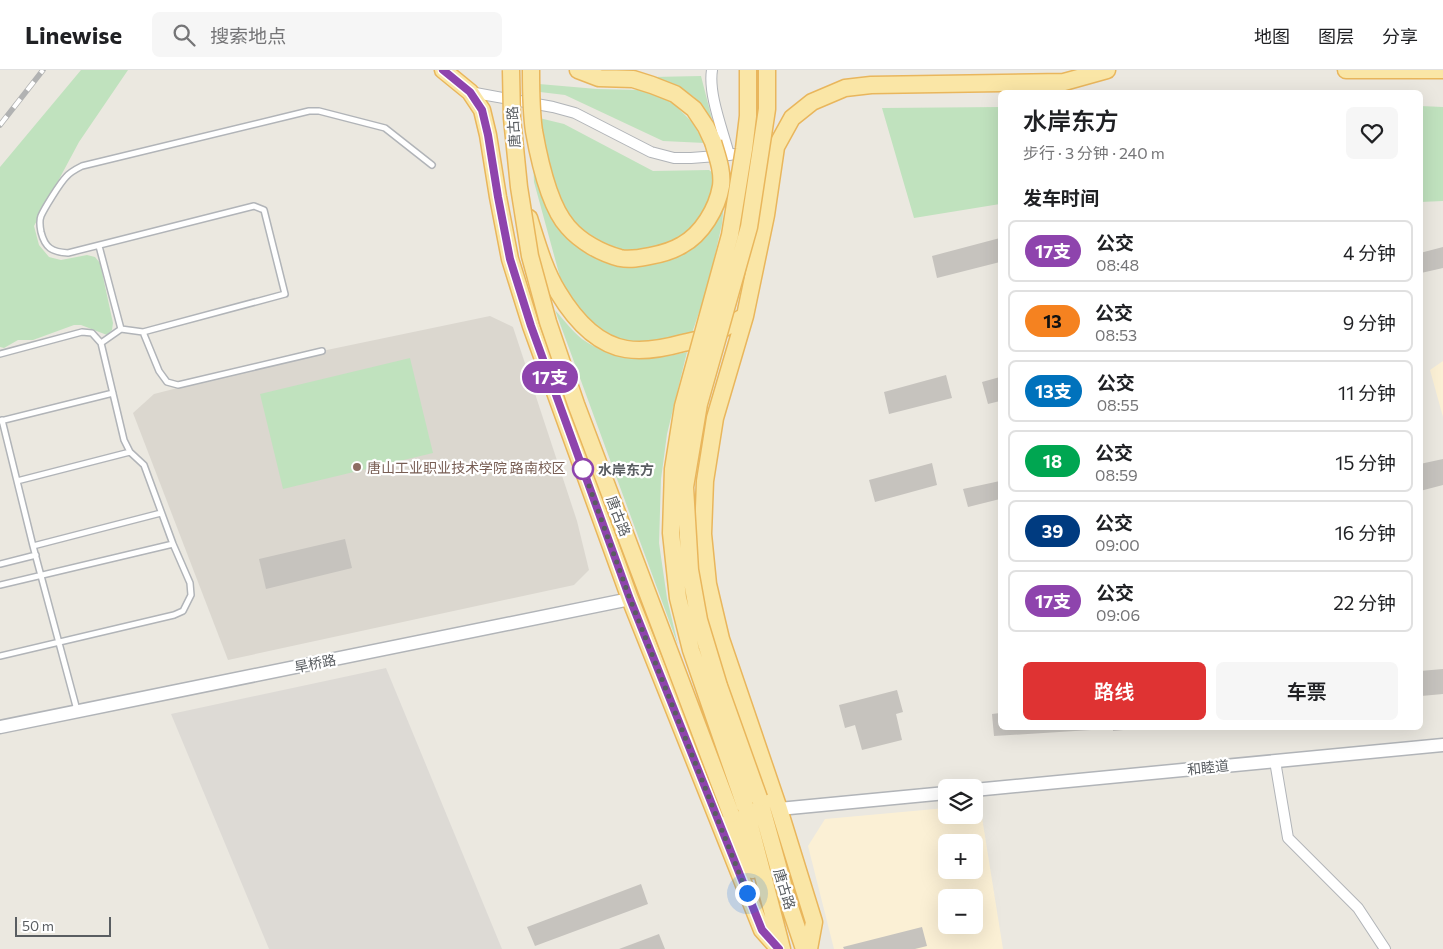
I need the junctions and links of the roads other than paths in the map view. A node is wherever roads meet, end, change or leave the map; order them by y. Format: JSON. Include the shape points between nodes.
{"nodes":[{"id":1,"x":443,"y":70,"type":"edge"},
{"id":2,"x":511,"y":70,"type":"edge"},
{"id":3,"x":531,"y":70,"type":"edge"},
{"id":4,"x":578,"y":70,"type":"edge"},
{"id":5,"x":712,"y":70,"type":"edge"},
{"id":6,"x":748,"y":70,"type":"edge"},
{"id":7,"x":767,"y":70,"type":"edge"},
{"id":8,"x":1107,"y":70,"type":"edge"},
{"id":9,"x":1346,"y":70,"type":"edge"},
{"id":10,"x":1443,"y":70,"type":"edge"},
{"id":11,"x":470,"y":92,"type":"junction"},
{"id":12,"x":776,"y":147,"type":"junction"},
{"id":13,"x":729,"y":155,"type":"junction"},
{"id":14,"x":432,"y":165,"type":"dead end"},
{"id":15,"x":518,"y":187,"type":"junction"},
{"id":16,"x":99,"y":246,"type":"junction"},
{"id":17,"x":745,"y":316,"type":"junction"},
{"id":18,"x":121,"y":329,"type":"junction"},
{"id":19,"x":143,"y":332,"type":"junction"},
{"id":20,"x":101,"y":343,"type":"junction"},
{"id":21,"x":322,"y":351,"type":"dead end"},
{"id":22,"x":0,"y":354,"type":"edge"},
{"id":23,"x":113,"y":393,"type":"junction"},
{"id":24,"x":1,"y":421,"type":"edge"},
{"id":25,"x":130,"y":452,"type":"junction"},
{"id":26,"x":17,"y":481,"type":"junction"},
{"id":27,"x":161,"y":513,"type":"junction"},
{"id":28,"x":173,"y":544,"type":"junction"},
{"id":29,"x":33,"y":546,"type":"junction"},
{"id":30,"x":36,"y":555,"type":"junction"},
{"id":31,"x":0,"y":564,"type":"edge"},
{"id":32,"x":41,"y":575,"type":"junction"},
{"id":33,"x":0,"y":585,"type":"edge"},
{"id":34,"x":630,"y":599,"type":"junction"},
{"id":35,"x":59,"y":642,"type":"junction"},
{"id":36,"x":0,"y":656,"type":"edge"},
{"id":37,"x":78,"y":711,"type":"junction"},
{"id":38,"x":0,"y":727,"type":"edge"},
{"id":39,"x":1443,"y":745,"type":"edge"},
{"id":40,"x":1275,"y":761,"type":"junction"},
{"id":41,"x":983,"y":789,"type":"edge"},
{"id":42,"x":938,"y":793,"type":"edge"},
{"id":43,"x":745,"y":806,"type":"junction"},
{"id":44,"x":779,"y":809,"type":"junction"},
{"id":45,"x":781,"y":949,"type":"edge"},
{"id":46,"x":804,"y":949,"type":"edge"},
{"id":47,"x":809,"y":949,"type":"edge"},
{"id":48,"x":1385,"y":949,"type":"edge"}],
"edges":[{"from":1,"to":11,"type":"main road"},
{"from":2,"to":15,"type":"main road","name":"唐古路","bridge":true},
{"from":3,"to":4,"type":"main road","bridge":true,"via":[[534,130],[541,162],[552,199],[568,227],[602,252],[622,258],[667,252],[683,245],[710,217],[721,186],[720,163],[706,127],[694,109],[675,94],[633,80],[599,78]]},
{"from":5,"to":13,"type":"street","via":[[714,98]]},
{"from":6,"to":43,"type":"main road","bridge":true,"via":[[748,116],[730,235],[682,406],[673,469],[671,533],[678,598],[691,650]]},
{"from":7,"to":43,"type":"main road","name":"唐古路","bridge":true,"via":[[767,109],[749,226],[700,404],[685,487],[690,570],[699,620],[719,686]]},
{"from":8,"to":12,"type":"main road","via":[[1064,82],[844,88],[812,102],[792,118]]},
{"from":9,"to":10,"type":"main road"},
{"from":11,"to":13,"type":"street","via":[[576,113],[652,152],[674,158]]},
{"from":11,"to":34,"type":"main road","via":[[482,110],[513,267],[531,326]]},
{"from":12,"to":13,"type":"street"},
{"from":12,"to":17,"type":"main road"},
{"from":14,"to":16,"type":"lane","via":[[385,128],[309,111],[82,166],[65,177],[40,218],[40,229],[44,242],[57,252],[68,253]]},
{"from":15,"to":17,"type":"main road","via":[[557,292],[590,332],[626,349],[648,350],[710,336]]},
{"from":15,"to":43,"type":"main road","name":"唐古路","bridge":true,"via":[[530,256],[576,404]]},
{"from":16,"to":18,"type":"lane"},
{"from":16,"to":19,"type":"lane","via":[[254,206],[264,210],[285,294]]},
{"from":17,"to":44,"type":"main road","via":[[715,418],[705,481],[703,534],[708,584],[721,639]]},
{"from":18,"to":19,"type":"lane"},
{"from":18,"to":20,"type":"lane"},
{"from":19,"to":21,"type":"lane","via":[[159,371],[167,382],[178,385]]},
{"from":20,"to":22,"type":"lane","via":[[92,333],[82,332]]},
{"from":20,"to":23,"type":"lane"},
{"from":23,"to":24,"type":"lane"},
{"from":23,"to":25,"type":"lane"},
{"from":24,"to":26,"type":"lane"},
{"from":25,"to":26,"type":"lane"},
{"from":25,"to":27,"type":"lane","via":[[144,465]]},
{"from":26,"to":29,"type":"lane"},
{"from":27,"to":28,"type":"lane"},
{"from":27,"to":29,"type":"lane"},
{"from":28,"to":32,"type":"lane"},
{"from":28,"to":35,"type":"lane","via":[[190,583],[191,595],[183,611]]},
{"from":29,"to":30,"type":"lane"},
{"from":30,"to":31,"type":"lane"},
{"from":30,"to":32,"type":"lane"},
{"from":32,"to":33,"type":"lane"},
{"from":32,"to":35,"type":"lane"},
{"from":34,"to":37,"type":"street","name":"旱桥路"},
{"from":34,"to":45,"type":"main road","via":[[762,930]]},
{"from":35,"to":36,"type":"lane"},
{"from":35,"to":37,"type":"lane"},
{"from":37,"to":38,"type":"street","name":"旱桥路"},
{"from":39,"to":40,"type":"street","name":"和睦道"},
{"from":40,"to":41,"type":"street","name":"和睦道"},
{"from":40,"to":48,"type":"street","via":[[1288,838],[1358,908]]},
{"from":42,"to":44,"type":"street"},
{"from":43,"to":45,"type":"main road"},
{"from":43,"to":46,"type":"main road","name":"唐古路","via":[[786,895]]},
{"from":44,"to":47,"type":"main road","via":[[814,922]]}]}
